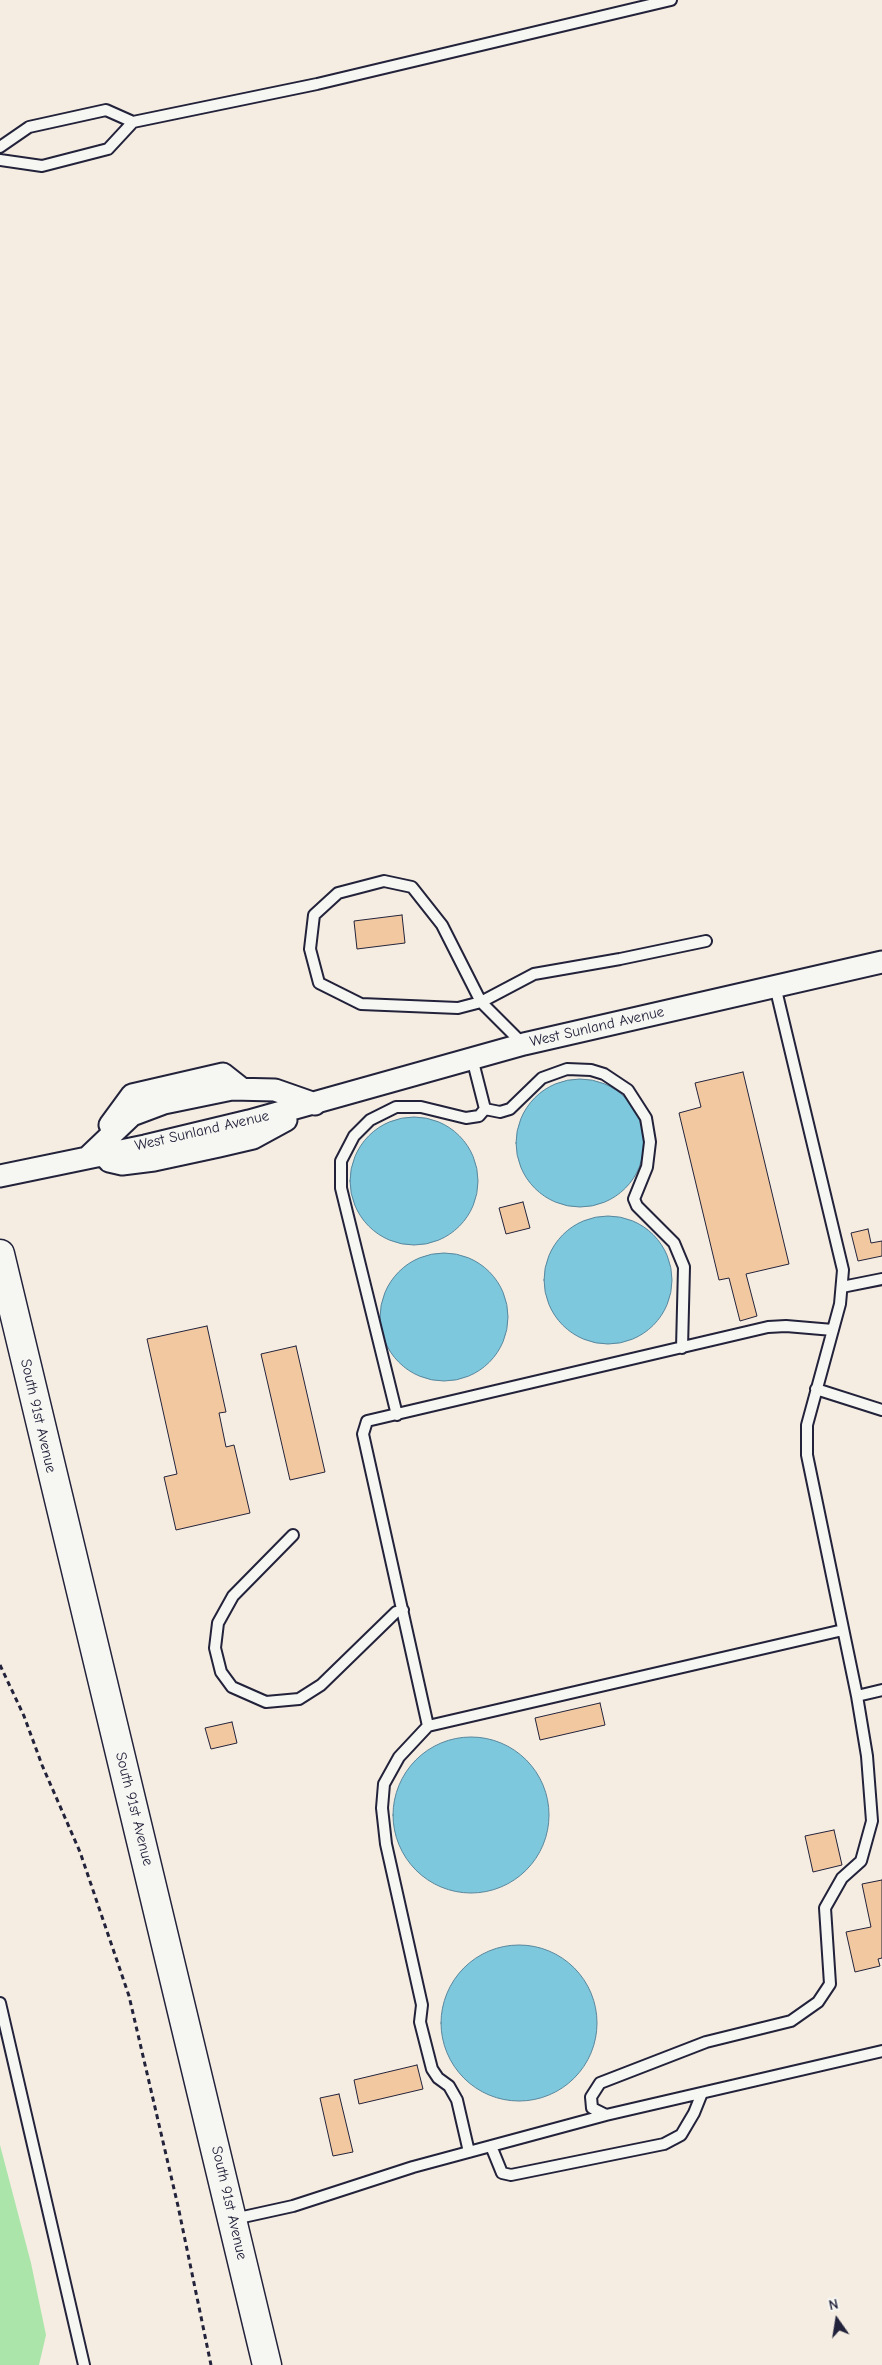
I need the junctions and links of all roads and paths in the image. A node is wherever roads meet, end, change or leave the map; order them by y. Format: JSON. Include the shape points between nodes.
{"nodes":[{"id":1,"x":671,"y":0,"type":"edge"},
{"id":2,"x":133,"y":122,"type":"junction"},
{"id":3,"x":0,"y":147,"type":"edge"},
{"id":4,"x":0,"y":160,"type":"edge"},
{"id":5,"x":706,"y":941,"type":"dead end"},
{"id":6,"x":882,"y":962,"type":"edge"},
{"id":7,"x":776,"y":986,"type":"junction"},
{"id":8,"x":481,"y":1002,"type":"junction"},
{"id":9,"x":524,"y":1044,"type":"junction"},
{"id":10,"x":472,"y":1058,"type":"junction"},
{"id":11,"x":315,"y":1104,"type":"junction"},
{"id":12,"x":485,"y":1109,"type":"junction"},
{"id":13,"x":89,"y":1156,"type":"junction"},
{"id":14,"x":0,"y":1176,"type":"edge"},
{"id":15,"x":0,"y":1254,"type":"edge"},
{"id":16,"x":882,"y":1279,"type":"edge"},
{"id":17,"x":842,"y":1288,"type":"junction"},
{"id":18,"x":833,"y":1330,"type":"junction"},
{"id":19,"x":682,"y":1348,"type":"junction"},
{"id":20,"x":816,"y":1389,"type":"junction"},
{"id":21,"x":882,"y":1410,"type":"edge"},
{"id":22,"x":397,"y":1415,"type":"junction"},
{"id":23,"x":293,"y":1535,"type":"dead end"},
{"id":24,"x":403,"y":1610,"type":"junction"},
{"id":25,"x":843,"y":1630,"type":"junction"},
{"id":26,"x":0,"y":1665,"type":"edge"},
{"id":27,"x":882,"y":1690,"type":"edge"},
{"id":28,"x":857,"y":1696,"type":"junction"},
{"id":29,"x":428,"y":1726,"type":"junction"},
{"id":30,"x":0,"y":2003,"type":"edge"},
{"id":31,"x":4,"y":2037,"type":"edge"},
{"id":32,"x":882,"y":2051,"type":"edge"},
{"id":33,"x":702,"y":2093,"type":"junction"},
{"id":34,"x":606,"y":2115,"type":"junction"},
{"id":35,"x":491,"y":2146,"type":"junction"},
{"id":36,"x":469,"y":2152,"type":"junction"},
{"id":37,"x":233,"y":2219,"type":"junction"},
{"id":38,"x":84,"y":2365,"type":"edge"},
{"id":39,"x":211,"y":2365,"type":"edge"},
{"id":40,"x":267,"y":2365,"type":"edge"}],
"edges":[{"from":1,"to":2,"type":"lane","via":[[317,84]]},
{"from":2,"to":3,"type":"lane","via":[[106,110],[29,127]]},
{"from":2,"to":4,"type":"lane","via":[[108,149],[42,166]]},
{"from":5,"to":8,"type":"lane","via":[[534,974]]},
{"from":6,"to":7,"type":"street","name":"West Sunland Avenue"},
{"from":7,"to":9,"type":"street","name":"West Sunland Avenue"},
{"from":7,"to":17,"type":"lane","via":[[843,1270]]},
{"from":8,"to":8,"type":"lane","via":[[442,925],[412,887],[384,881],[338,893],[314,915],[310,949],[319,983],[361,1004],[458,1008]]},
{"from":8,"to":9,"type":"lane"},
{"from":9,"to":10,"type":"street","name":"West Sunland Avenue"},
{"from":10,"to":11,"type":"street","name":"West Sunland Avenue"},
{"from":10,"to":12,"type":"lane"},
{"from":11,"to":13,"type":"street","name":"West Sunland Avenue","via":[[253,1138],[219,1146],[122,1164]]},
{"from":11,"to":13,"type":"street","name":"West Sunland Avenue","via":[[275,1090],[232,1089],[146,1108],[132,1115]]},
{"from":12,"to":19,"type":"lane","via":[[500,1112],[510,1109],[542,1078],[567,1069],[604,1074],[628,1090],[646,1118],[650,1142],[647,1167],[634,1199],[674,1243],[684,1267]]},
{"from":12,"to":22,"type":"lane","via":[[479,1116],[466,1118],[421,1107],[396,1107],[370,1120],[354,1136],[341,1161],[340,1188]]},
{"from":13,"to":14,"type":"street","name":"West Sunland Avenue"},
{"from":15,"to":37,"type":"main road","name":"South 91st Avenue"},
{"from":16,"to":17,"type":"lane"},
{"from":17,"to":18,"type":"lane"},
{"from":18,"to":19,"type":"lane","via":[[768,1327]]},
{"from":18,"to":20,"type":"lane"},
{"from":19,"to":22,"type":"lane"},
{"from":20,"to":21,"type":"lane"},
{"from":20,"to":25,"type":"lane","via":[[807,1425],[807,1455]]},
{"from":22,"to":24,"type":"lane","via":[[367,1422],[363,1434]]},
{"from":23,"to":24,"type":"lane","via":[[233,1596],[218,1623],[215,1648],[221,1672],[232,1687],[266,1702],[299,1699],[320,1684],[396,1612]]},
{"from":24,"to":29,"type":"lane"},
{"from":25,"to":28,"type":"lane"},
{"from":25,"to":29,"type":"lane"},
{"from":26,"to":39,"type":"path","via":[[80,1852],[129,1996]]},
{"from":27,"to":28,"type":"lane"},
{"from":28,"to":34,"type":"lane","via":[[867,1756],[872,1820],[861,1861],[842,1878],[825,1908],[830,1984],[818,2002],[792,2021],[706,2042],[600,2083],[591,2097],[592,2108]]},
{"from":29,"to":36,"type":"lane","via":[[400,1757],[384,1784],[382,1808],[386,1844],[422,2005],[420,2022],[432,2069],[449,2086],[457,2100]]},
{"from":30,"to":31,"type":"lane"},
{"from":31,"to":38,"type":"lane"},
{"from":32,"to":33,"type":"lane"},
{"from":33,"to":34,"type":"lane"},
{"from":33,"to":35,"type":"lane","via":[[681,2135],[664,2144],[511,2174],[502,2173]]},
{"from":34,"to":35,"type":"lane"},
{"from":35,"to":36,"type":"lane"},
{"from":36,"to":37,"type":"lane","via":[[293,2206]]},
{"from":37,"to":40,"type":"main road","name":"South 91st Avenue"}]}
